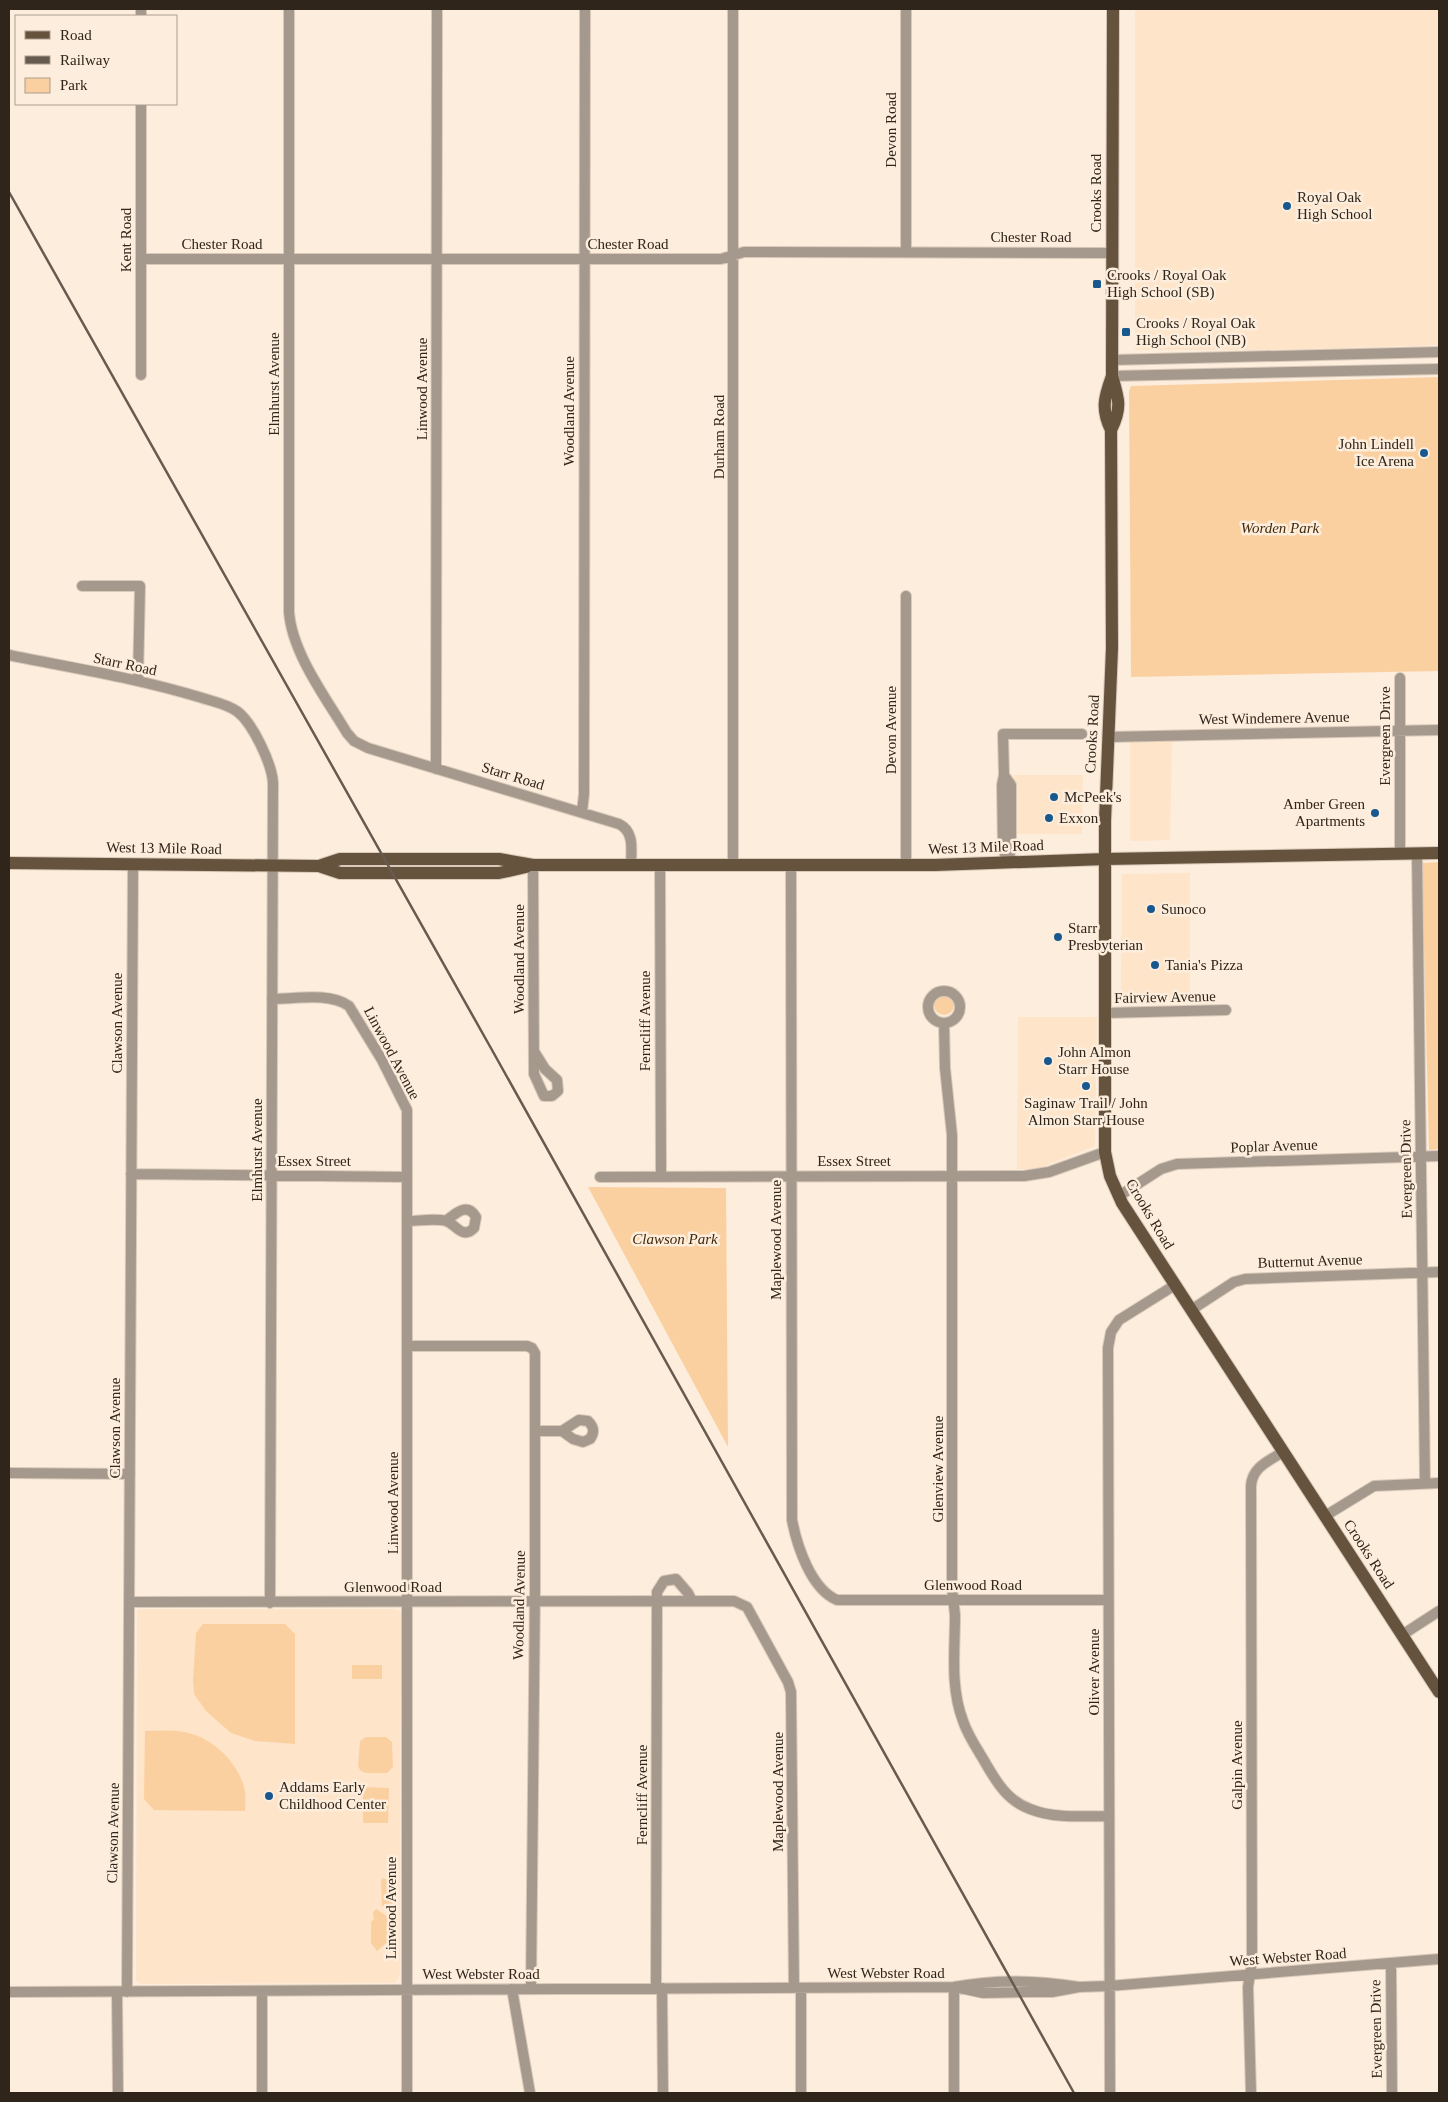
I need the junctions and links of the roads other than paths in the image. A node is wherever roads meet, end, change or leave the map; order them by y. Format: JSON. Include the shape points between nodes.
{"nodes":[{"id":1,"x":289,"y":9,"type":"edge"},
{"id":2,"x":437,"y":9,"type":"edge"},
{"id":3,"x":585,"y":9,"type":"edge"},
{"id":4,"x":733,"y":9,"type":"edge"},
{"id":5,"x":906,"y":9,"type":"edge"},
{"id":6,"x":1112,"y":9,"type":"edge"},
{"id":7,"x":141,"y":105,"type":"edge"},
{"id":8,"x":906,"y":252,"type":"junction"},
{"id":9,"x":1112,"y":253,"type":"junction"},
{"id":10,"x":733,"y":255,"type":"junction"},
{"id":11,"x":289,"y":258,"type":"junction"},
{"id":12,"x":437,"y":258,"type":"junction"},
{"id":13,"x":585,"y":258,"type":"junction"},
{"id":14,"x":141,"y":259,"type":"junction"},
{"id":15,"x":1439,"y":352,"type":"edge"},
{"id":16,"x":1348,"y":354,"type":"junction"},
{"id":17,"x":1254,"y":357,"type":"junction"},
{"id":18,"x":1162,"y":359,"type":"junction"},
{"id":19,"x":1112,"y":360,"type":"junction"},
{"id":20,"x":1439,"y":368,"type":"edge"},
{"id":21,"x":1348,"y":370,"type":"junction"},
{"id":22,"x":1247,"y":373,"type":"junction"},
{"id":23,"x":140,"y":375,"type":"dead end"},
{"id":24,"x":1163,"y":375,"type":"junction"},
{"id":25,"x":1112,"y":376,"type":"junction"},
{"id":26,"x":82,"y":586,"type":"dead end"},
{"id":27,"x":906,"y":596,"type":"dead end"},
{"id":28,"x":9,"y":655,"type":"edge"},
{"id":29,"x":1400,"y":678,"type":"dead end"},
{"id":30,"x":138,"y":681,"type":"junction"},
{"id":31,"x":233,"y":709,"type":"joint"},
{"id":32,"x":1400,"y":730,"type":"junction"},
{"id":33,"x":1439,"y":730,"type":"edge"},
{"id":34,"x":1082,"y":734,"type":"dead end"},
{"id":35,"x":1109,"y":737,"type":"junction"},
{"id":36,"x":354,"y":741,"type":"joint"},
{"id":37,"x":436,"y":768,"type":"junction"},
{"id":38,"x":582,"y":812,"type":"junction"},
{"id":39,"x":1439,"y":853,"type":"edge"},
{"id":40,"x":1400,"y":854,"type":"junction"},
{"id":41,"x":1417,"y":854,"type":"junction"},
{"id":42,"x":1105,"y":859,"type":"junction"},
{"id":43,"x":1008,"y":862,"type":"junction"},
{"id":44,"x":9,"y":863,"type":"edge"},
{"id":45,"x":133,"y":864,"type":"junction"},
{"id":46,"x":273,"y":865,"type":"junction"},
{"id":47,"x":533,"y":865,"type":"junction"},
{"id":48,"x":631,"y":865,"type":"junction"},
{"id":49,"x":660,"y":865,"type":"junction"},
{"id":50,"x":733,"y":865,"type":"junction"},
{"id":51,"x":791,"y":865,"type":"junction"},
{"id":52,"x":906,"y":865,"type":"junction"},
{"id":53,"x":272,"y":999,"type":"junction"},
{"id":54,"x":1226,"y":1010,"type":"dead end"},
{"id":55,"x":1105,"y":1013,"type":"junction"},
{"id":56,"x":944,"y":1022,"type":"dead end"},
{"id":57,"x":535,"y":1053,"type":"dead end"},
{"id":58,"x":1105,"y":1152,"type":"junction"},
{"id":59,"x":1439,"y":1156,"type":"edge"},
{"id":60,"x":1420,"y":1157,"type":"junction"},
{"id":61,"x":131,"y":1174,"type":"junction"},
{"id":62,"x":272,"y":1176,"type":"junction"},
{"id":63,"x":661,"y":1176,"type":"junction"},
{"id":64,"x":791,"y":1176,"type":"junction"},
{"id":65,"x":951,"y":1176,"type":"junction"},
{"id":66,"x":407,"y":1177,"type":"junction"},
{"id":67,"x":600,"y":1177,"type":"dead end"},
{"id":68,"x":1119,"y":1196,"type":"junction"},
{"id":69,"x":408,"y":1221,"type":"junction"},
{"id":70,"x":446,"y":1221,"type":"dead end"},
{"id":71,"x":1439,"y":1272,"type":"edge"},
{"id":72,"x":1422,"y":1273,"type":"junction"},
{"id":73,"x":1175,"y":1285,"type":"junction"},
{"id":74,"x":1192,"y":1310,"type":"junction"},
{"id":75,"x":408,"y":1346,"type":"junction"},
{"id":76,"x":534,"y":1431,"type":"junction"},
{"id":77,"x":562,"y":1431,"type":"dead end"},
{"id":78,"x":1283,"y":1452,"type":"junction"},
{"id":79,"x":9,"y":1473,"type":"edge"},
{"id":80,"x":130,"y":1474,"type":"junction"},
{"id":81,"x":1425,"y":1483,"type":"junction"},
{"id":82,"x":1439,"y":1483,"type":"edge"},
{"id":83,"x":1325,"y":1516,"type":"junction"},
{"id":84,"x":837,"y":1600,"type":"joint"},
{"id":85,"x":953,"y":1600,"type":"junction"},
{"id":86,"x":1108,"y":1600,"type":"junction"},
{"id":87,"x":658,"y":1601,"type":"junction"},
{"id":88,"x":692,"y":1601,"type":"junction"},
{"id":89,"x":129,"y":1602,"type":"junction"},
{"id":90,"x":408,"y":1602,"type":"junction"},
{"id":91,"x":534,"y":1602,"type":"junction"},
{"id":92,"x":270,"y":1603,"type":"junction"},
{"id":93,"x":747,"y":1607,"type":"joint"},
{"id":94,"x":1439,"y":1611,"type":"edge"},
{"id":95,"x":1402,"y":1635,"type":"junction"},
{"id":96,"x":1439,"y":1692,"type":"edge"},
{"id":97,"x":1109,"y":1816,"type":"junction"},
{"id":98,"x":1439,"y":1959,"type":"edge"},
{"id":99,"x":1391,"y":1964,"type":"junction"},
{"id":100,"x":1250,"y":1974,"type":"junction"},
{"id":101,"x":1109,"y":1986,"type":"junction"},
{"id":102,"x":954,"y":1987,"type":"junction"},
{"id":103,"x":659,"y":1988,"type":"junction"},
{"id":104,"x":797,"y":1988,"type":"junction"},
{"id":105,"x":512,"y":1989,"type":"junction"},
{"id":106,"x":531,"y":1989,"type":"junction"},
{"id":107,"x":406,"y":1990,"type":"junction"},
{"id":108,"x":262,"y":1991,"type":"junction"},
{"id":109,"x":9,"y":1992,"type":"edge"},
{"id":110,"x":122,"y":1992,"type":"junction"},
{"id":111,"x":118,"y":2093,"type":"edge"},
{"id":112,"x":262,"y":2093,"type":"edge"},
{"id":113,"x":407,"y":2093,"type":"edge"},
{"id":114,"x":530,"y":2093,"type":"edge"},
{"id":115,"x":663,"y":2093,"type":"edge"},
{"id":116,"x":801,"y":2093,"type":"edge"},
{"id":117,"x":954,"y":2093,"type":"edge"},
{"id":118,"x":1110,"y":2093,"type":"edge"},
{"id":119,"x":1251,"y":2093,"type":"edge"},
{"id":120,"x":1392,"y":2093,"type":"edge"}],
"edges":[{"from":1,"to":11,"type":"street","name":"Elmhurst Avenue"},
{"from":2,"to":12,"type":"street","name":"Linwood Avenue"},
{"from":3,"to":13,"type":"street","name":"Woodland Avenue"},
{"from":4,"to":10,"type":"street","name":"Durham Road"},
{"from":5,"to":8,"type":"street","name":"Devon Road"},
{"from":6,"to":9,"type":"main road","name":"Crooks Road"},
{"from":7,"to":14,"type":"street","name":"Kent Road"},
{"from":8,"to":9,"type":"street","name":"Chester Road"},
{"from":8,"to":10,"type":"street","name":"Chester Road","via":[[744,252]]},
{"from":9,"to":19,"type":"main road","name":"Crooks Road"},
{"from":10,"to":13,"type":"street","name":"Chester Road","via":[[721,259]]},
{"from":10,"to":50,"type":"street","name":"Durham Road"},
{"from":11,"to":12,"type":"street","name":"Chester Road"},
{"from":11,"to":14,"type":"street","name":"Chester Road"},
{"from":11,"to":36,"type":"street","name":"Elmhurst Avenue","via":[[290,626],[300,654]]},
{"from":12,"to":13,"type":"street","name":"Chester Road"},
{"from":12,"to":37,"type":"street","name":"Linwood Avenue"},
{"from":13,"to":38,"type":"street","name":"Woodland Avenue"},
{"from":14,"to":23,"type":"street","name":"Kent Road"},
{"from":15,"to":16,"type":"street"},
{"from":16,"to":17,"type":"street"},
{"from":16,"to":21,"type":"street"},
{"from":17,"to":18,"type":"street"},
{"from":17,"to":22,"type":"street"},
{"from":18,"to":19,"type":"street"},
{"from":18,"to":24,"type":"street"},
{"from":19,"to":25,"type":"main road","name":"Crooks Road"},
{"from":20,"to":21,"type":"street"},
{"from":21,"to":22,"type":"street"},
{"from":22,"to":24,"type":"street"},
{"from":24,"to":25,"type":"street"},
{"from":25,"to":35,"type":"main road","name":"Crooks Road","via":[[1118,396],[1118,416],[1111,430]]},
{"from":26,"to":30,"type":"street","via":[[140,586]]},
{"from":27,"to":52,"type":"street","name":"Devon Avenue"},
{"from":28,"to":30,"type":"street","name":"Starr Road"},
{"from":29,"to":32,"type":"street","name":"Evergreen Drive"},
{"from":30,"to":31,"type":"street","name":"Starr Road","via":[[174,689]]},
{"from":31,"to":46,"type":"street","name":"Elmhurst Avenue","via":[[249,725],[272,773]]},
{"from":32,"to":33,"type":"street","name":"West Windemere Avenue"},
{"from":32,"to":35,"type":"street","name":"West Windemere Avenue"},
{"from":32,"to":40,"type":"street","name":"Evergreen Drive"},
{"from":34,"to":43,"type":"street","via":[[1002,734],[1004,775],[1011,785]]},
{"from":35,"to":42,"type":"main road","name":"Crooks Road"},
{"from":36,"to":37,"type":"street","name":"Starr Road"},
{"from":37,"to":38,"type":"street","name":"Starr Road"},
{"from":38,"to":48,"type":"street","name":"Starr Road","via":[[628,830]]},
{"from":39,"to":41,"type":"main road","name":"West 13 Mile Road"},
{"from":40,"to":41,"type":"main road","name":"West 13 Mile Road"},
{"from":40,"to":42,"type":"main road","name":"West 13 Mile Road"},
{"from":41,"to":60,"type":"street","name":"Evergreen Drive"},
{"from":42,"to":43,"type":"main road","name":"West 13 Mile Road"},
{"from":42,"to":55,"type":"main road","name":"Crooks Road"},
{"from":43,"to":52,"type":"main road","name":"West 13 Mile Road"},
{"from":44,"to":45,"type":"main road","name":"West 13 Mile Road"},
{"from":45,"to":46,"type":"main road","name":"West 13 Mile Road"},
{"from":45,"to":61,"type":"street","name":"Clawson Avenue"},
{"from":46,"to":47,"type":"main road","name":"West 13 Mile Road","via":[[319,866],[340,874],[499,873]]},
{"from":46,"to":53,"type":"street","name":"Elmhurst Avenue"},
{"from":47,"to":48,"type":"main road","name":"West 13 Mile Road"},
{"from":47,"to":57,"type":"street","name":"Woodland Avenue"},
{"from":48,"to":49,"type":"main road","name":"West 13 Mile Road"},
{"from":49,"to":50,"type":"main road","name":"West 13 Mile Road"},
{"from":49,"to":63,"type":"street","name":"Ferncliff Avenue"},
{"from":50,"to":51,"type":"main road","name":"West 13 Mile Road"},
{"from":51,"to":52,"type":"main road","name":"West 13 Mile Road"},
{"from":51,"to":64,"type":"street","name":"Maplewood Avenue"},
{"from":53,"to":62,"type":"street","name":"Elmhurst Avenue"},
{"from":53,"to":66,"type":"street","name":"Linwood Avenue","via":[[329,999],[342,1002],[354,1012],[406,1105]]},
{"from":54,"to":55,"type":"street","name":"Fairview Avenue"},
{"from":55,"to":58,"type":"main road","name":"Crooks Road"},
{"from":56,"to":65,"type":"street","name":"Glenview Avenue","via":[[952,1135]]},
{"from":58,"to":65,"type":"street","name":"Essex Street","via":[[1031,1176]]},
{"from":58,"to":68,"type":"main road","name":"Crooks Road","via":[[1110,1176]]},
{"from":59,"to":60,"type":"street","name":"Poplar Avenue"},
{"from":60,"to":68,"type":"street","name":"Poplar Avenue","via":[[1177,1164],[1161,1169]]},
{"from":60,"to":72,"type":"street","name":"Evergreen Drive"},
{"from":61,"to":62,"type":"street","name":"Essex Street"},
{"from":61,"to":80,"type":"street","name":"Clawson Avenue"},
{"from":62,"to":66,"type":"street","name":"Essex Street"},
{"from":62,"to":92,"type":"street","name":"Elmhurst Avenue"},
{"from":63,"to":64,"type":"street","name":"Essex Street"},
{"from":63,"to":67,"type":"street","name":"Essex Street"},
{"from":64,"to":65,"type":"street","name":"Essex Street"},
{"from":64,"to":84,"type":"street","name":"Maplewood Avenue","via":[[792,1520],[804,1560],[824,1592]]},
{"from":65,"to":85,"type":"street","name":"Glenview Avenue"},
{"from":66,"to":69,"type":"street","name":"Linwood Avenue"},
{"from":68,"to":73,"type":"main road","name":"Crooks Road"},
{"from":69,"to":70,"type":"street"},
{"from":69,"to":75,"type":"street","name":"Linwood Avenue"},
{"from":71,"to":72,"type":"street","name":"Butternut Avenue"},
{"from":72,"to":74,"type":"street","name":"Butternut Avenue","via":[[1245,1279],[1234,1282]]},
{"from":72,"to":81,"type":"street","name":"Evergreen Drive"},
{"from":73,"to":74,"type":"main road","name":"Crooks Road"},
{"from":73,"to":86,"type":"street","name":"Oliver Avenue","via":[[1119,1320],[1109,1340]]},
{"from":74,"to":78,"type":"main road","name":"Crooks Road"},
{"from":75,"to":76,"type":"street","name":"Woodland Avenue","via":[[532,1348]]},
{"from":75,"to":90,"type":"street","name":"Linwood Avenue"},
{"from":76,"to":77,"type":"street"},
{"from":76,"to":91,"type":"street","name":"Woodland Avenue"},
{"from":78,"to":83,"type":"main road","name":"Crooks Road"},
{"from":78,"to":100,"type":"street","name":"Galpin Avenue","via":[[1258,1468],[1251,1486]]},
{"from":79,"to":80,"type":"street"},
{"from":80,"to":89,"type":"street","name":"Clawson Avenue"},
{"from":81,"to":82,"type":"street"},
{"from":81,"to":83,"type":"street","via":[[1374,1486]]},
{"from":83,"to":95,"type":"main road","name":"Crooks Road"},
{"from":84,"to":85,"type":"street","name":"Glenwood Road"},
{"from":85,"to":86,"type":"street","name":"Glenwood Road"},
{"from":85,"to":97,"type":"street","name":"Glenview Avenue","via":[[958,1706],[963,1722],[995,1779],[1015,1801],[1039,1812],[1061,1816]]},
{"from":86,"to":97,"type":"street","name":"Oliver Avenue"},
{"from":87,"to":88,"type":"street","name":"Glenwood Road"},
{"from":87,"to":88,"type":"street","via":[[659,1588],[672,1578],[679,1581]]},
{"from":87,"to":91,"type":"street","name":"Glenwood Road"},
{"from":87,"to":103,"type":"street","name":"Ferncliff Avenue"},
{"from":88,"to":93,"type":"street","name":"Glenwood Road","via":[[734,1601]]},
{"from":89,"to":92,"type":"street","name":"Glenwood Road"},
{"from":89,"to":110,"type":"street","name":"Clawson Avenue"},
{"from":90,"to":91,"type":"street","name":"Glenwood Road"},
{"from":90,"to":92,"type":"street","name":"Glenwood Road"},
{"from":90,"to":107,"type":"street","name":"Linwood Avenue"},
{"from":91,"to":106,"type":"street","name":"Woodland Avenue"},
{"from":93,"to":104,"type":"street","name":"Maplewood Avenue","via":[[791,1692]]},
{"from":94,"to":95,"type":"street"},
{"from":95,"to":96,"type":"main road","name":"Crooks Road"},
{"from":97,"to":101,"type":"street","name":"Oliver Avenue"},
{"from":98,"to":99,"type":"street","name":"West Webster Road"},
{"from":99,"to":100,"type":"street","name":"West Webster Road"},
{"from":99,"to":120,"type":"street","name":"Evergreen Drive"},
{"from":100,"to":101,"type":"street","name":"West Webster Road"},
{"from":100,"to":119,"type":"street","name":"Galpin Avenue"},
{"from":101,"to":102,"type":"street","name":"West Webster Road","via":[[1079,1986],[1052,1992],[983,1993]]},
{"from":101,"to":118,"type":"street","name":"Oliver Avenue"},
{"from":102,"to":104,"type":"street","name":"West Webster Road"},
{"from":102,"to":117,"type":"street"},
{"from":103,"to":104,"type":"street","name":"West Webster Road"},
{"from":103,"to":106,"type":"street","name":"West Webster Road"},
{"from":103,"to":115,"type":"street","name":"Ferncliff Avenue"},
{"from":104,"to":116,"type":"street","name":"Maplewood Avenue"},
{"from":105,"to":106,"type":"street","name":"West Webster Road"},
{"from":105,"to":107,"type":"street","name":"West Webster Road"},
{"from":105,"to":114,"type":"street"},
{"from":107,"to":108,"type":"street","name":"West Webster Road"},
{"from":107,"to":113,"type":"street","name":"Linwood Avenue"},
{"from":108,"to":110,"type":"street","name":"West Webster Road"},
{"from":108,"to":112,"type":"street"},
{"from":109,"to":110,"type":"street","name":"West Webster Road"},
{"from":110,"to":111,"type":"street","name":"Clawson Avenue"}]}
